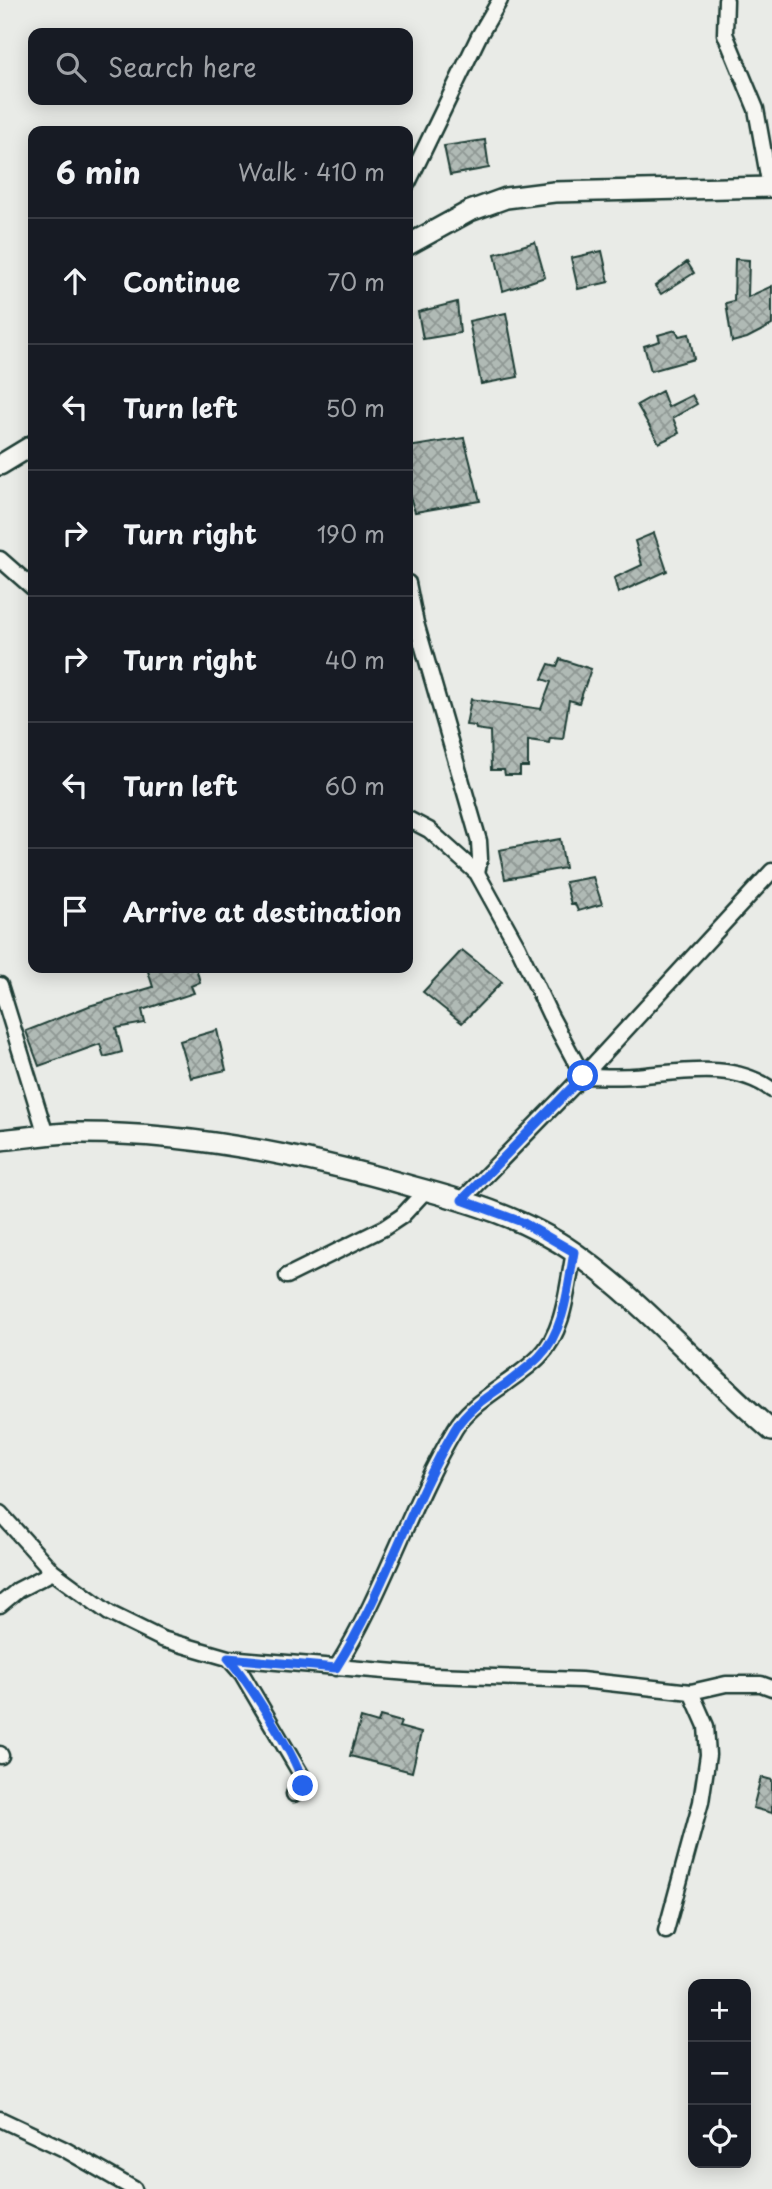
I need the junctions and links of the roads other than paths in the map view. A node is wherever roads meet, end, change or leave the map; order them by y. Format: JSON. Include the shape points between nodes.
{"nodes":[{"id":1,"x":500,"y":0,"type":"edge"},
{"id":2,"x":726,"y":0,"type":"edge"},
{"id":3,"x":413,"y":173,"type":"edge"},
{"id":4,"x":771,"y":187,"type":"edge"},
{"id":5,"x":413,"y":242,"type":"edge"},
{"id":6,"x":28,"y":448,"type":"edge"},
{"id":7,"x":0,"y":465,"type":"edge"},
{"id":8,"x":0,"y":559,"type":"edge"},
{"id":9,"x":28,"y":584,"type":"edge"},
{"id":10,"x":413,"y":608,"type":"edge"},
{"id":11,"x":413,"y":822,"type":"edge"},
{"id":12,"x":772,"y":871,"type":"edge"},
{"id":13,"x":477,"y":873,"type":"junction"},
{"id":14,"x":0,"y":985,"type":"edge"},
{"id":15,"x":583,"y":1076,"type":"junction"},
{"id":16,"x":772,"y":1090,"type":"edge"},
{"id":17,"x":46,"y":1135,"type":"junction"},
{"id":18,"x":0,"y":1140,"type":"edge"},
{"id":19,"x":426,"y":1190,"type":"junction"},
{"id":20,"x":462,"y":1200,"type":"junction"},
{"id":21,"x":574,"y":1252,"type":"junction"},
{"id":22,"x":287,"y":1276,"type":"dead end"},
{"id":23,"x":772,"y":1431,"type":"edge"},
{"id":24,"x":0,"y":1513,"type":"edge"},
{"id":25,"x":53,"y":1572,"type":"junction"},
{"id":26,"x":0,"y":1605,"type":"edge"},
{"id":27,"x":228,"y":1658,"type":"junction"},
{"id":28,"x":336,"y":1668,"type":"junction"},
{"id":29,"x":772,"y":1688,"type":"edge"},
{"id":30,"x":691,"y":1692,"type":"junction"},
{"id":31,"x":294,"y":1794,"type":"dead end"},
{"id":32,"x":666,"y":1931,"type":"dead end"},
{"id":33,"x":0,"y":2119,"type":"edge"},
{"id":34,"x":134,"y":2189,"type":"edge"}],
"edges":[{"from":1,"to":3,"type":"street"},
{"from":2,"to":4,"type":"street","via":[[725,34],[756,110]]},
{"from":4,"to":5,"type":"street","via":[[554,192],[506,198],[470,211]]},
{"from":6,"to":7,"type":"street"},
{"from":8,"to":9,"type":"street"},
{"from":10,"to":13,"type":"street","via":[[479,841]]},
{"from":11,"to":13,"type":"street"},
{"from":12,"to":15,"type":"street"},
{"from":13,"to":15,"type":"street"},
{"from":14,"to":17,"type":"street"},
{"from":15,"to":16,"type":"street","via":[[719,1070],[745,1076]]},
{"from":15,"to":20,"type":"street"},
{"from":17,"to":18,"type":"street"},
{"from":17,"to":19,"type":"street","via":[[172,1138],[267,1152]]},
{"from":19,"to":20,"type":"street"},
{"from":19,"to":22,"type":"street","via":[[393,1222]]},
{"from":20,"to":21,"type":"street","via":[[522,1222]]},
{"from":21,"to":23,"type":"street","via":[[641,1307]]},
{"from":21,"to":28,"type":"street","via":[[555,1335],[540,1356],[477,1403],[456,1427],[357,1634]]},
{"from":24,"to":25,"type":"street"},
{"from":25,"to":26,"type":"street"},
{"from":25,"to":27,"type":"street","via":[[109,1614],[162,1639]]},
{"from":27,"to":28,"type":"street"},
{"from":27,"to":31,"type":"street","via":[[302,1776],[303,1786]]},
{"from":28,"to":30,"type":"street","via":[[581,1680]]},
{"from":29,"to":30,"type":"street","via":[[726,1684]]},
{"from":30,"to":32,"type":"street","via":[[706,1726],[708,1755],[701,1802]]},
{"from":33,"to":34,"type":"street","via":[[65,2149]]}]}
